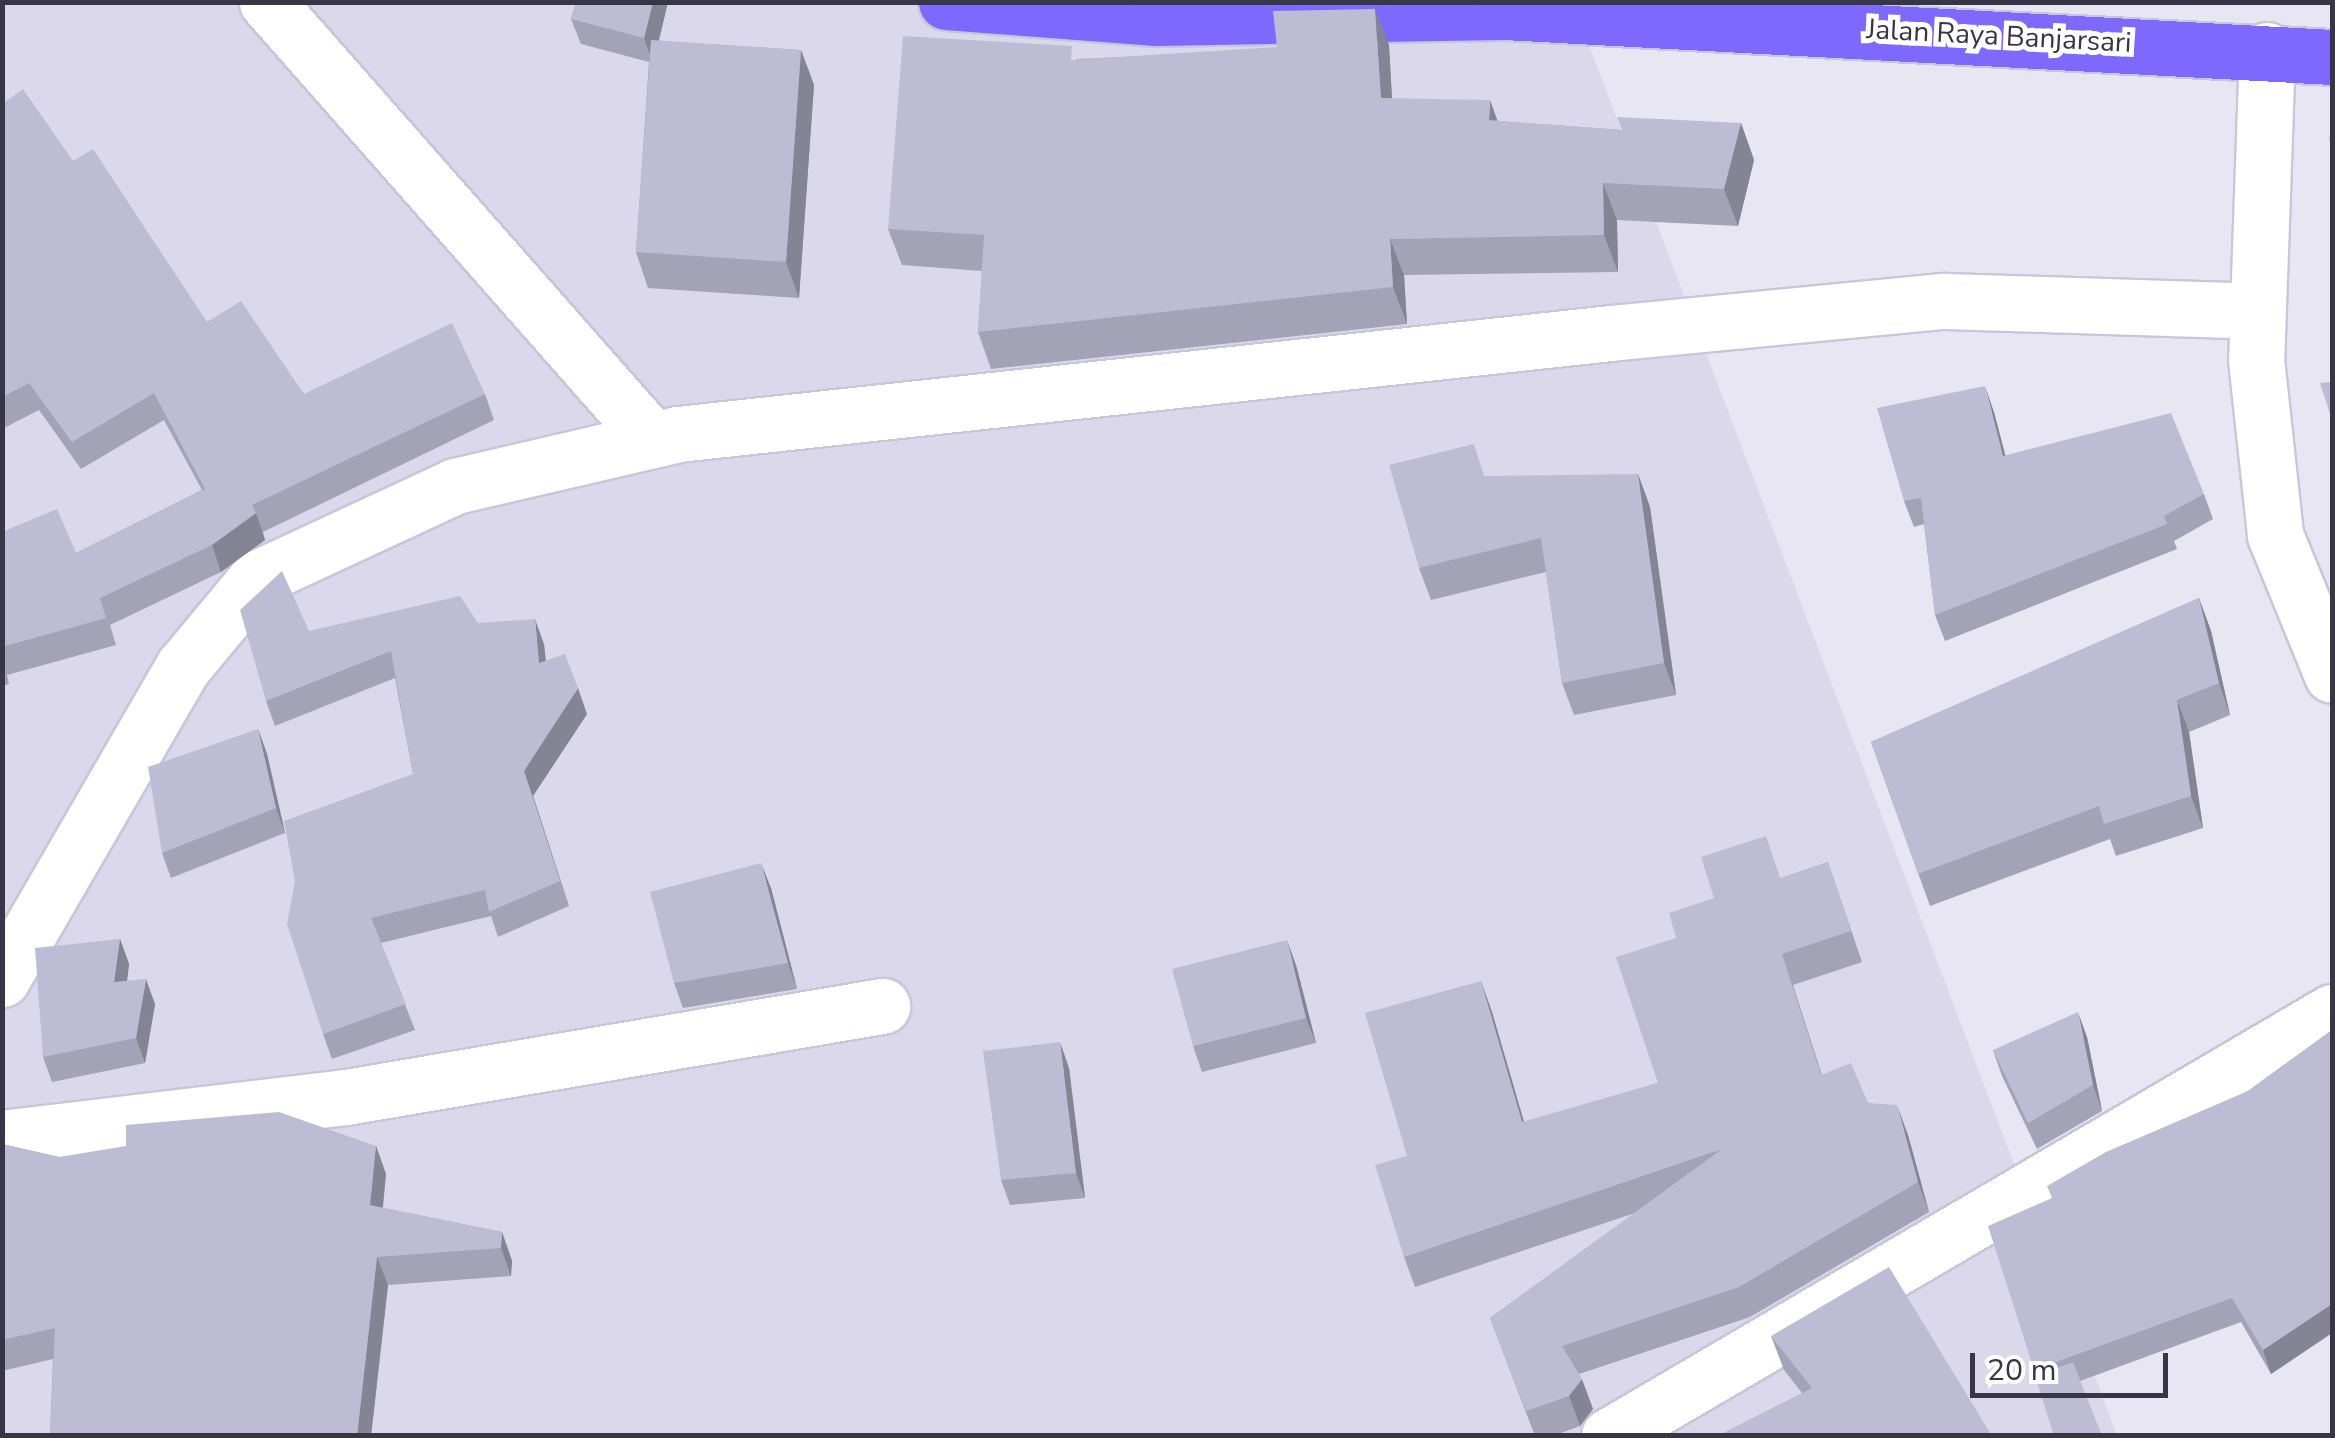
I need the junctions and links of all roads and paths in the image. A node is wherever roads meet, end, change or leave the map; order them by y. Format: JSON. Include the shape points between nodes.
{"nodes":[{"id":1,"x":267,"y":2,"type":"edge"},
{"id":2,"x":946,"y":2,"type":"edge"},
{"id":3,"x":2268,"y":50,"type":"junction"},
{"id":4,"x":2332,"y":57,"type":"edge"},
{"id":5,"x":2256,"y":311,"type":"junction"},
{"id":6,"x":652,"y":438,"type":"junction"},
{"id":7,"x":2332,"y":674,"type":"edge"},
{"id":8,"x":2,"y":980,"type":"edge"},
{"id":9,"x":882,"y":1006,"type":"dead end"},
{"id":10,"x":2332,"y":1012,"type":"edge"},
{"id":11,"x":2,"y":1138,"type":"edge"},
{"id":12,"x":1609,"y":1436,"type":"edge"}],
"edges":[{"from":1,"to":6,"type":"street"},
{"from":2,"to":3,"type":"highway","name":"Jalan Raya Banjarsari","via":[[1156,18],[1504,12]]},
{"from":3,"to":4,"type":"highway","name":"Jalan Raya Banjarsari"},
{"from":3,"to":5,"type":"street"},
{"from":5,"to":6,"type":"street","via":[[1945,301]]},
{"from":5,"to":7,"type":"street","via":[[2275,535]]},
{"from":6,"to":8,"type":"street","via":[[456,486],[257,578],[183,667]]},
{"from":9,"to":11,"type":"street","via":[[346,1097]]},
{"from":10,"to":12,"type":"street"}]}
